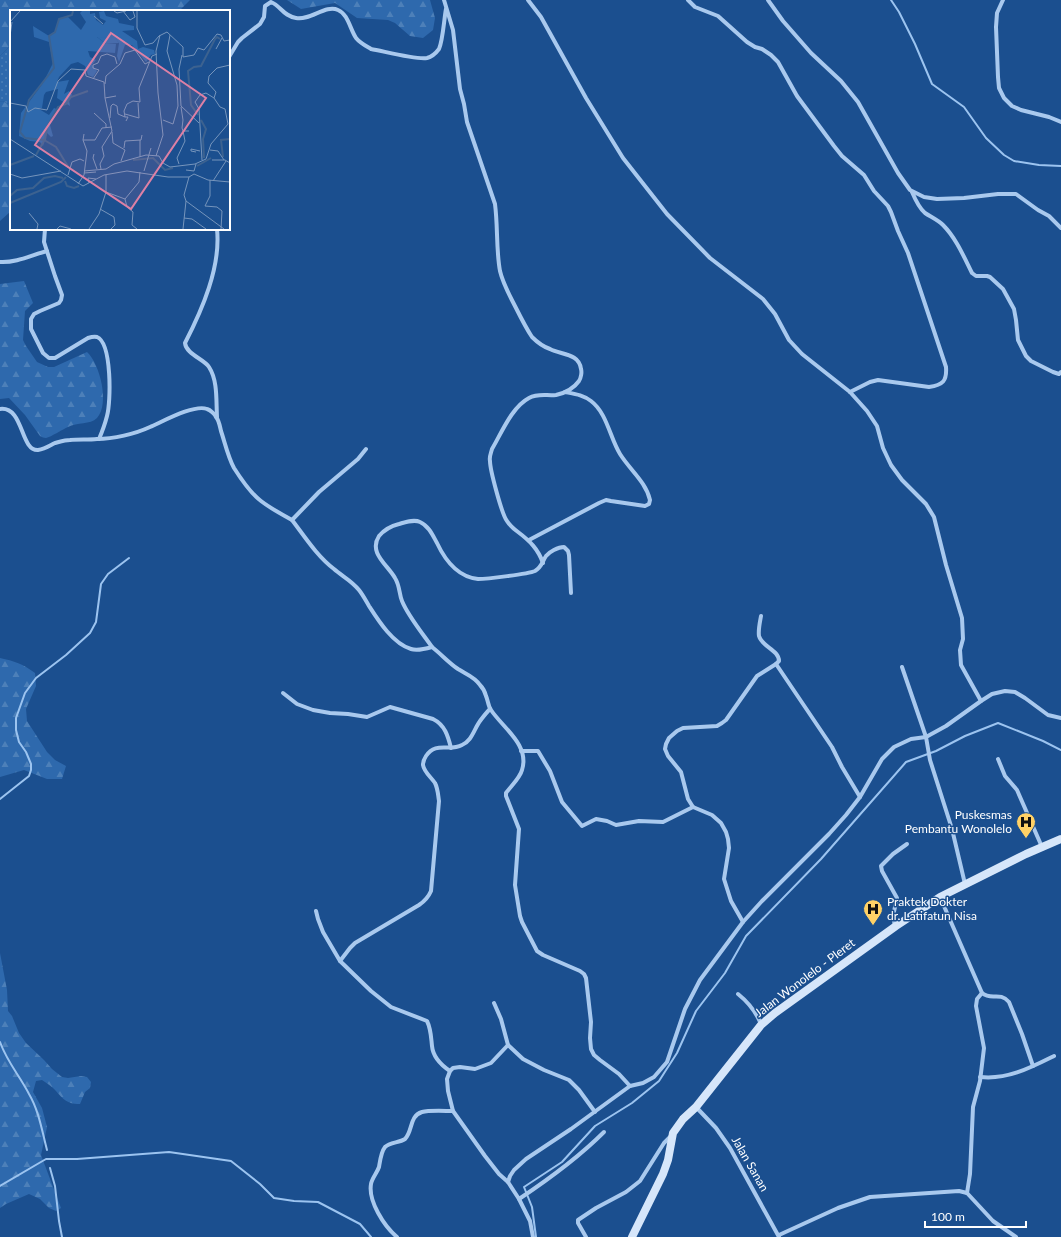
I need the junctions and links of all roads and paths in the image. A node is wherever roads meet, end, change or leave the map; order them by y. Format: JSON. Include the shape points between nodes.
{"nodes":[{"id":1,"x":444,"y":0,"type":"edge"},
{"id":2,"x":528,"y":0,"type":"edge"},
{"id":3,"x":688,"y":0,"type":"edge"},
{"id":4,"x":768,"y":0,"type":"edge"},
{"id":5,"x":1003,"y":0,"type":"edge"},
{"id":6,"x":446,"y":6,"type":"junction"},
{"id":7,"x":230,"y":55,"type":"edge"},
{"id":8,"x":1061,"y":122,"type":"edge"},
{"id":9,"x":910,"y":190,"type":"junction"},
{"id":10,"x":1061,"y":228,"type":"edge"},
{"id":11,"x":45,"y":230,"type":"edge"},
{"id":12,"x":217,"y":230,"type":"edge"},
{"id":13,"x":47,"y":251,"type":"junction"},
{"id":14,"x":0,"y":262,"type":"edge"},
{"id":15,"x":1060,"y":374,"type":"edge"},
{"id":16,"x":565,"y":392,"type":"junction"},
{"id":17,"x":850,"y":392,"type":"junction"},
{"id":18,"x":0,"y":409,"type":"edge"},
{"id":19,"x":217,"y":417,"type":"junction"},
{"id":20,"x":99,"y":440,"type":"junction"},
{"id":21,"x":366,"y":449,"type":"dead end"},
{"id":22,"x":292,"y":520,"type":"junction"},
{"id":23,"x":529,"y":540,"type":"junction"},
{"id":24,"x":543,"y":563,"type":"junction"},
{"id":25,"x":571,"y":593,"type":"dead end"},
{"id":26,"x":762,"y":616,"type":"dead end"},
{"id":27,"x":432,"y":648,"type":"junction"},
{"id":28,"x":776,"y":664,"type":"junction"},
{"id":29,"x":902,"y":667,"type":"dead end"},
{"id":30,"x":283,"y":693,"type":"dead end"},
{"id":31,"x":981,"y":700,"type":"junction"},
{"id":32,"x":490,"y":709,"type":"junction"},
{"id":33,"x":1061,"y":718,"type":"edge"},
{"id":34,"x":926,"y":737,"type":"junction"},
{"id":35,"x":451,"y":748,"type":"junction"},
{"id":36,"x":521,"y":751,"type":"junction"},
{"id":37,"x":998,"y":759,"type":"dead end"},
{"id":38,"x":860,"y":796,"type":"junction"},
{"id":39,"x":693,"y":807,"type":"junction"},
{"id":40,"x":1061,"y":839,"type":"edge"},
{"id":41,"x":908,"y":844,"type":"dead end"},
{"id":42,"x":1042,"y":847,"type":"junction"},
{"id":43,"x":965,"y":884,"type":"junction"},
{"id":44,"x":940,"y":897,"type":"junction"},
{"id":45,"x":316,"y":911,"type":"dead end"},
{"id":46,"x":743,"y":922,"type":"junction"},
{"id":47,"x":896,"y":926,"type":"junction"},
{"id":48,"x":340,"y":961,"type":"junction"},
{"id":49,"x":982,"y":993,"type":"junction"},
{"id":50,"x":738,"y":994,"type":"dead end"},
{"id":51,"x":494,"y":1003,"type":"dead end"},
{"id":52,"x":762,"y":1025,"type":"junction"},
{"id":53,"x":508,"y":1045,"type":"junction"},
{"id":54,"x":1054,"y":1056,"type":"dead end"},
{"id":55,"x":1033,"y":1066,"type":"junction"},
{"id":56,"x":450,"y":1071,"type":"junction"},
{"id":57,"x":980,"y":1077,"type":"junction"},
{"id":58,"x":630,"y":1086,"type":"junction"},
{"id":59,"x":696,"y":1107,"type":"junction"},
{"id":60,"x":453,"y":1111,"type":"junction"},
{"id":61,"x":595,"y":1112,"type":"junction"},
{"id":62,"x":604,"y":1132,"type":"dead end"},
{"id":63,"x":673,"y":1133,"type":"junction"},
{"id":64,"x":508,"y":1182,"type":"junction"},
{"id":65,"x":967,"y":1193,"type":"junction"},
{"id":66,"x":521,"y":1198,"type":"junction"},
{"id":67,"x":779,"y":1236,"type":"edge"},
{"id":68,"x":397,"y":1237,"type":"edge"},
{"id":69,"x":533,"y":1237,"type":"edge"},
{"id":70,"x":586,"y":1237,"type":"edge"},
{"id":71,"x":632,"y":1237,"type":"edge"},
{"id":72,"x":1016,"y":1237,"type":"edge"}],
"edges":[{"from":1,"to":6,"type":"street"},
{"from":2,"to":17,"type":"street","via":[[623,158],[667,214],[710,258],[763,299],[789,340],[802,354]]},
{"from":3,"to":17,"type":"street","via":[[695,7],[718,16],[747,42],[762,49],[778,62],[797,96],[834,146],[864,175],[892,212],[908,253],[947,375],[937,386],[878,380]]},
{"from":4,"to":9,"type":"street","via":[[811,53],[841,81],[858,102]]},
{"from":5,"to":8,"type":"street","via":[[997,13],[996,27],[999,88],[1012,106]]},
{"from":6,"to":7,"type":"street","via":[[438,50],[426,58],[371,49],[356,37],[344,15],[334,8],[298,19],[288,16],[271,2],[265,6],[263,21],[238,42]]},
{"from":6,"to":16,"type":"street","via":[[453,30],[467,122],[495,204],[499,262],[504,282],[534,339],[551,350],[574,357],[580,363],[580,379]]},
{"from":9,"to":10,"type":"street","via":[[924,197],[937,199],[1016,194],[1049,216]]},
{"from":9,"to":15,"type":"street","via":[[924,212],[953,237],[972,273],[976,276],[988,276],[1003,290],[1014,309],[1018,340],[1026,356],[1031,361]]},
{"from":11,"to":13,"type":"street","via":[[44,242]]},
{"from":12,"to":19,"type":"street","via":[[216,263],[185,346],[206,363],[214,377]]},
{"from":13,"to":14,"type":"street","via":[[12,262]]},
{"from":13,"to":20,"type":"street","via":[[62,296],[59,303],[34,314],[31,329],[48,358],[55,358],[93,336],[104,344],[110,383],[108,415]]},
{"from":16,"to":23,"type":"street","via":[[556,395],[542,394],[521,403],[514,410],[490,455],[505,519]]},
{"from":16,"to":23,"type":"street","via":[[592,401],[620,454],[640,480],[650,500],[645,506],[606,500]]},
{"from":17,"to":31,"type":"street","via":[[877,426],[891,465],[926,504],[934,517],[962,618],[960,665]]},
{"from":18,"to":20,"type":"street","via":[[10,411],[15,416],[32,449],[44,449],[69,440]]},
{"from":19,"to":20,"type":"street","via":[[207,409],[199,408],[131,434]]},
{"from":19,"to":22,"type":"street","via":[[234,468],[249,489],[260,501]]},
{"from":21,"to":22,"type":"street"},
{"from":22,"to":27,"type":"street","via":[[322,558],[360,591],[391,636],[410,649]]},
{"from":23,"to":24,"type":"street","via":[[536,547]]},
{"from":24,"to":25,"type":"street","via":[[546,556],[553,551],[562,547],[566,549],[569,555]]},
{"from":24,"to":27,"type":"street","via":[[533,572],[484,579],[468,577],[447,560],[431,532],[420,522],[412,521],[388,528],[377,540],[378,555],[395,577],[403,602]]},
{"from":26,"to":28,"type":"street","via":[[759,636],[778,656],[779,661]]},
{"from":27,"to":32,"type":"street","via":[[481,685]]},
{"from":28,"to":38,"type":"street","via":[[832,747]]},
{"from":28,"to":39,"type":"street","via":[[757,676],[722,724],[683,728],[669,738],[665,750],[681,772]]},
{"from":29,"to":34,"type":"street"},
{"from":30,"to":35,"type":"street","via":[[297,704],[330,713],[367,717],[390,707],[433,719],[443,726]]},
{"from":31,"to":33,"type":"street","via":[[992,694],[1015,692],[1048,715]]},
{"from":31,"to":34,"type":"street","via":[[946,726]]},
{"from":32,"to":35,"type":"street","via":[[464,745]]},
{"from":32,"to":36,"type":"street","via":[[513,735]]},
{"from":34,"to":38,"type":"street","via":[[911,739],[894,747],[882,759]]},
{"from":34,"to":43,"type":"street","via":[[930,760],[950,823]]},
{"from":35,"to":48,"type":"street","via":[[434,748],[424,758],[423,763],[438,791],[439,801],[429,897],[355,943]]},
{"from":36,"to":39,"type":"street","via":[[538,751],[550,771],[562,802],[582,826],[596,819],[616,824],[639,821],[663,822]]},
{"from":36,"to":58,"type":"street","via":[[522,769],[506,793],[519,829],[514,885],[520,916],[537,951],[584,974],[591,1022],[591,1049],[594,1055],[620,1074]]},
{"from":37,"to":42,"type":"street","via":[[1004,776],[1016,790]]},
{"from":38,"to":46,"type":"street","via":[[829,834]]},
{"from":39,"to":46,"type":"street","via":[[712,815],[726,832],[729,848],[724,879],[731,901]]},
{"from":40,"to":42,"type":"main road","name":"Jalan Wonolelo - Pleret"},
{"from":41,"to":47,"type":"street","via":[[881,866],[897,898],[893,916]]},
{"from":42,"to":43,"type":"main road","name":"Jalan Wonolelo - Pleret"},
{"from":43,"to":44,"type":"main road","name":"Jalan Wonolelo - Pleret"},
{"from":44,"to":47,"type":"main road","name":"Jalan Wonolelo - Pleret"},
{"from":44,"to":49,"type":"street"},
{"from":45,"to":48,"type":"street","via":[[323,932]]},
{"from":46,"to":58,"type":"street","via":[[700,980],[685,1009],[668,1062],[643,1083]]},
{"from":47,"to":52,"type":"main road","name":"Jalan Wonolelo - Pleret"},
{"from":48,"to":56,"type":"street","via":[[391,1007],[427,1021],[433,1052],[440,1063]]},
{"from":49,"to":55,"type":"street","via":[[988,997],[1001,996],[1009,1002]]},
{"from":49,"to":57,"type":"street","via":[[977,999],[976,1006],[984,1048]]},
{"from":50,"to":52,"type":"street","via":[[745,999]]},
{"from":51,"to":53,"type":"street"},
{"from":52,"to":59,"type":"main road","name":"Jalan Wonolelo - Pleret"},
{"from":53,"to":56,"type":"street","via":[[491,1063],[475,1069],[460,1067]]},
{"from":53,"to":61,"type":"street","via":[[523,1059],[569,1080]]},
{"from":54,"to":55,"type":"street"},
{"from":55,"to":57,"type":"street","via":[[999,1078]]},
{"from":56,"to":60,"type":"street","via":[[447,1079]]},
{"from":57,"to":65,"type":"street","via":[[973,1107],[971,1167]]},
{"from":58,"to":61,"type":"street"},
{"from":59,"to":63,"type":"main road","name":"Jalan Wonolelo - Pleret"},
{"from":59,"to":67,"type":"street","name":"Jalan Sanan","via":[[730,1148]]},
{"from":60,"to":64,"type":"street","via":[[485,1156]]},
{"from":60,"to":68,"type":"street","via":[[423,1112],[416,1115],[404,1139],[384,1148],[371,1184],[371,1195],[373,1204],[386,1226]]},
{"from":61,"to":64,"type":"street","via":[[517,1167]]},
{"from":62,"to":66,"type":"street","via":[[576,1158]]},
{"from":63,"to":70,"type":"street","via":[[640,1181],[578,1220]]},
{"from":63,"to":71,"type":"main road","name":"Jalan Wonolelo - Pleret","via":[[664,1174]]},
{"from":64,"to":66,"type":"street"},
{"from":65,"to":67,"type":"street","via":[[959,1191],[870,1197],[838,1208]]},
{"from":65,"to":72,"type":"street","via":[[993,1221]]},
{"from":66,"to":69,"type":"street"}]}
